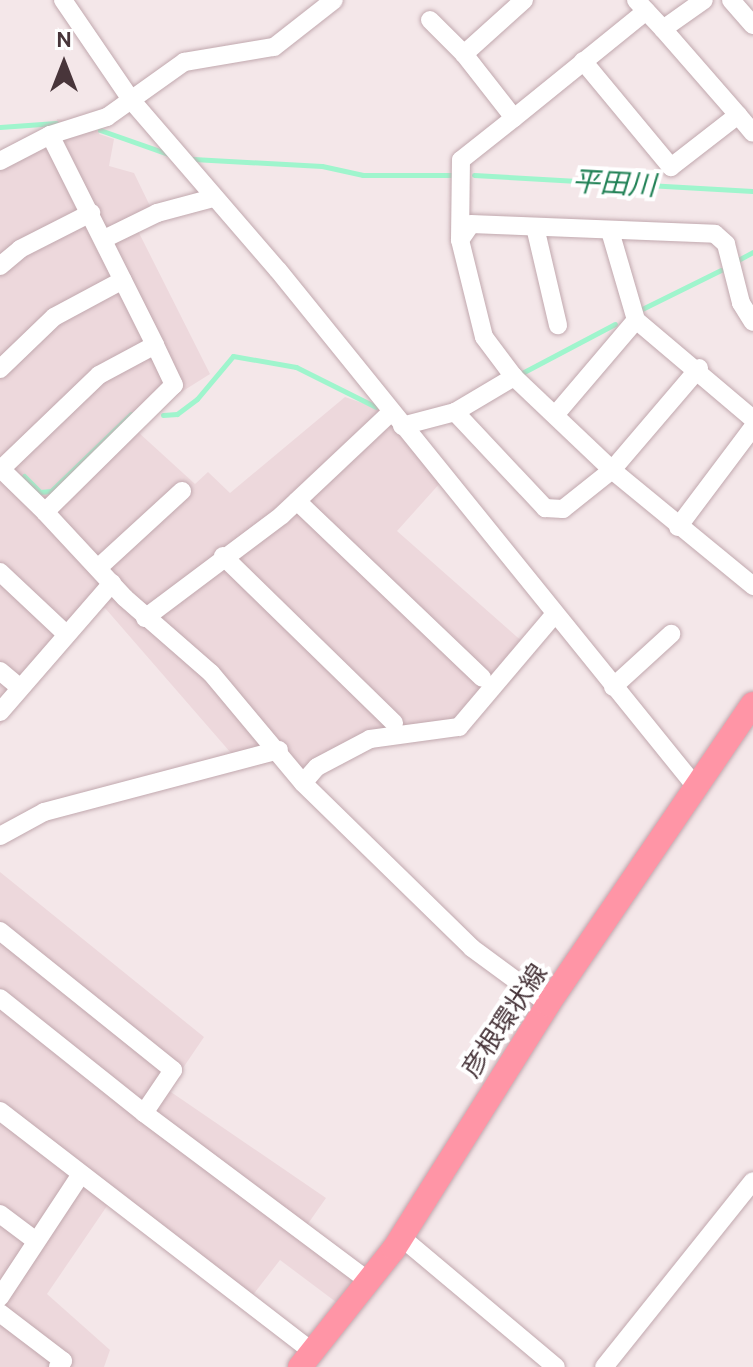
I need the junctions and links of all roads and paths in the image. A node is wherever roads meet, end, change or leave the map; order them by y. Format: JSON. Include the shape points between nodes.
{"nodes":[{"id":1,"x":63,"y":0,"type":"edge"},
{"id":2,"x":334,"y":0,"type":"edge"},
{"id":3,"x":524,"y":0,"type":"edge"},
{"id":4,"x":704,"y":0,"type":"edge"},
{"id":5,"x":731,"y":0,"type":"edge"},
{"id":6,"x":641,"y":6,"type":"edge"},
{"id":7,"x":430,"y":20,"type":"dead end"},
{"id":8,"x":753,"y":25,"type":"edge"},
{"id":9,"x":663,"y":29,"type":"junction"},
{"id":10,"x":464,"y":54,"type":"junction"},
{"id":11,"x":583,"y":61,"type":"junction"},
{"id":12,"x":132,"y":101,"type":"junction"},
{"id":13,"x":738,"y":115,"type":"junction"},
{"id":14,"x":514,"y":118,"type":"junction"},
{"id":15,"x":753,"y":133,"type":"edge"},
{"id":16,"x":50,"y":135,"type":"junction"},
{"id":17,"x":0,"y":161,"type":"edge"},
{"id":18,"x":213,"y":198,"type":"junction"},
{"id":19,"x":91,"y":213,"type":"junction"},
{"id":20,"x":535,"y":227,"type":"junction"},
{"id":21,"x":610,"y":231,"type":"junction"},
{"id":22,"x":104,"y":239,"type":"junction"},
{"id":23,"x":460,"y":240,"type":"junction"},
{"id":24,"x":0,"y":266,"type":"edge"},
{"id":25,"x":123,"y":280,"type":"junction"},
{"id":26,"x":636,"y":320,"type":"junction"},
{"id":27,"x":753,"y":322,"type":"edge"},
{"id":28,"x":558,"y":325,"type":"dead end"},
{"id":29,"x":155,"y":345,"type":"junction"},
{"id":30,"x":699,"y":368,"type":"junction"},
{"id":31,"x":0,"y":369,"type":"edge"},
{"id":32,"x":514,"y":377,"type":"junction"},
{"id":33,"x":455,"y":412,"type":"junction"},
{"id":34,"x":556,"y":414,"type":"junction"},
{"id":35,"x":753,"y":419,"type":"edge"},
{"id":36,"x":395,"y":420,"type":"junction"},
{"id":37,"x":753,"y":427,"type":"edge"},
{"id":38,"x":1,"y":469,"type":"edge"},
{"id":39,"x":612,"y":470,"type":"junction"},
{"id":40,"x":182,"y":491,"type":"dead end"},
{"id":41,"x":297,"y":501,"type":"junction"},
{"id":42,"x":45,"y":512,"type":"junction"},
{"id":43,"x":678,"y":527,"type":"junction"},
{"id":44,"x":223,"y":556,"type":"junction"},
{"id":45,"x":98,"y":568,"type":"junction"},
{"id":46,"x":0,"y":572,"type":"edge"},
{"id":47,"x":112,"y":583,"type":"junction"},
{"id":48,"x":753,"y":586,"type":"edge"},
{"id":49,"x":554,"y":615,"type":"junction"},
{"id":50,"x":145,"y":618,"type":"junction"},
{"id":51,"x":64,"y":632,"type":"junction"},
{"id":52,"x":671,"y":634,"type":"dead end"},
{"id":53,"x":0,"y":671,"type":"edge"},
{"id":54,"x":482,"y":678,"type":"dead end"},
{"id":55,"x":613,"y":687,"type":"junction"},
{"id":56,"x":20,"y":688,"type":"junction"},
{"id":57,"x":753,"y":704,"type":"edge"},
{"id":58,"x":0,"y":712,"type":"edge"},
{"id":59,"x":394,"y":723,"type":"dead end"},
{"id":60,"x":279,"y":750,"type":"junction"},
{"id":61,"x":303,"y":783,"type":"junction"},
{"id":62,"x":696,"y":787,"type":"junction"},
{"id":63,"x":0,"y":836,"type":"edge"},
{"id":64,"x":0,"y":931,"type":"edge"},
{"id":65,"x":0,"y":998,"type":"edge"},
{"id":66,"x":548,"y":1004,"type":"junction"},
{"id":67,"x":0,"y":1111,"type":"edge"},
{"id":68,"x":144,"y":1113,"type":"junction"},
{"id":69,"x":81,"y":1174,"type":"junction"},
{"id":70,"x":753,"y":1181,"type":"edge"},
{"id":71,"x":0,"y":1214,"type":"edge"},
{"id":72,"x":401,"y":1237,"type":"junction"},
{"id":73,"x":36,"y":1241,"type":"junction"},
{"id":74,"x":370,"y":1282,"type":"junction"},
{"id":75,"x":0,"y":1297,"type":"edge"},
{"id":76,"x":0,"y":1313,"type":"edge"},
{"id":77,"x":306,"y":1360,"type":"edge"},
{"id":78,"x":58,"y":1367,"type":"edge"},
{"id":79,"x":556,"y":1367,"type":"edge"},
{"id":80,"x":604,"y":1367,"type":"edge"}],
"edges":[{"from":1,"to":12,"type":"street"},
{"from":2,"to":12,"type":"street","via":[[274,47],[184,62]]},
{"from":3,"to":10,"type":"street"},
{"from":4,"to":9,"type":"street"},
{"from":5,"to":8,"type":"street"},
{"from":6,"to":9,"type":"street"},
{"from":6,"to":11,"type":"street"},
{"from":7,"to":10,"type":"street"},
{"from":9,"to":13,"type":"street"},
{"from":10,"to":14,"type":"street"},
{"from":11,"to":13,"type":"street","via":[[671,167]]},
{"from":11,"to":14,"type":"street"},
{"from":12,"to":16,"type":"street"},
{"from":12,"to":18,"type":"street"},
{"from":13,"to":15,"type":"street"},
{"from":14,"to":23,"type":"street","via":[[461,160]]},
{"from":16,"to":17,"type":"street"},
{"from":16,"to":19,"type":"street"},
{"from":18,"to":22,"type":"street","via":[[157,213]]},
{"from":18,"to":36,"type":"street","via":[[278,270]]},
{"from":19,"to":22,"type":"street"},
{"from":19,"to":24,"type":"street","via":[[20,249]]},
{"from":20,"to":21,"type":"street"},
{"from":20,"to":23,"type":"street","via":[[475,223]]},
{"from":20,"to":28,"type":"street"},
{"from":21,"to":26,"type":"street"},
{"from":21,"to":27,"type":"street","via":[[715,234],[726,244],[741,303]]},
{"from":22,"to":25,"type":"street"},
{"from":23,"to":32,"type":"street","via":[[484,337]]},
{"from":25,"to":29,"type":"street"},
{"from":25,"to":31,"type":"street","via":[[54,317]]},
{"from":26,"to":30,"type":"street"},
{"from":26,"to":34,"type":"street"},
{"from":29,"to":38,"type":"street","via":[[99,375]]},
{"from":29,"to":42,"type":"street","via":[[174,385]]},
{"from":30,"to":35,"type":"street"},
{"from":30,"to":39,"type":"street"},
{"from":32,"to":33,"type":"street"},
{"from":32,"to":34,"type":"street"},
{"from":33,"to":36,"type":"street"},
{"from":33,"to":39,"type":"street","via":[[545,508],[563,509]]},
{"from":34,"to":39,"type":"street"},
{"from":36,"to":41,"type":"street"},
{"from":36,"to":49,"type":"street"},
{"from":37,"to":43,"type":"street"},
{"from":38,"to":42,"type":"street"},
{"from":39,"to":43,"type":"street"},
{"from":40,"to":45,"type":"street"},
{"from":41,"to":44,"type":"street"},
{"from":41,"to":54,"type":"street"},
{"from":42,"to":45,"type":"street"},
{"from":43,"to":48,"type":"street"},
{"from":44,"to":50,"type":"street"},
{"from":44,"to":59,"type":"street"},
{"from":45,"to":47,"type":"street"},
{"from":46,"to":51,"type":"street"},
{"from":47,"to":50,"type":"street"},
{"from":47,"to":51,"type":"street"},
{"from":49,"to":55,"type":"street"},
{"from":49,"to":61,"type":"street","via":[[459,727],[370,739],[317,767]]},
{"from":50,"to":60,"type":"street","via":[[211,673]]},
{"from":51,"to":56,"type":"street"},
{"from":52,"to":55,"type":"street"},
{"from":53,"to":56,"type":"street"},
{"from":55,"to":62,"type":"street"},
{"from":56,"to":58,"type":"street"},
{"from":57,"to":62,"type":"main road","name":"彦根環状線"},
{"from":60,"to":61,"type":"street"},
{"from":60,"to":63,"type":"street","via":[[44,812]]},
{"from":61,"to":66,"type":"street","via":[[472,948]]},
{"from":62,"to":66,"type":"main road","name":"彦根環状線"},
{"from":64,"to":68,"type":"street","via":[[173,1070]]},
{"from":65,"to":68,"type":"street"},
{"from":66,"to":72,"type":"main road","name":"彦根環状線"},
{"from":67,"to":69,"type":"street"},
{"from":68,"to":74,"type":"street"},
{"from":69,"to":73,"type":"street"},
{"from":69,"to":77,"type":"street"},
{"from":70,"to":80,"type":"street"},
{"from":71,"to":73,"type":"street"},
{"from":72,"to":74,"type":"main road","name":"彦根環状線"},
{"from":72,"to":79,"type":"street"},
{"from":73,"to":75,"type":"street"},
{"from":74,"to":77,"type":"main road","name":"彦根環状線"},
{"from":76,"to":78,"type":"street","via":[[63,1361]]}]}
